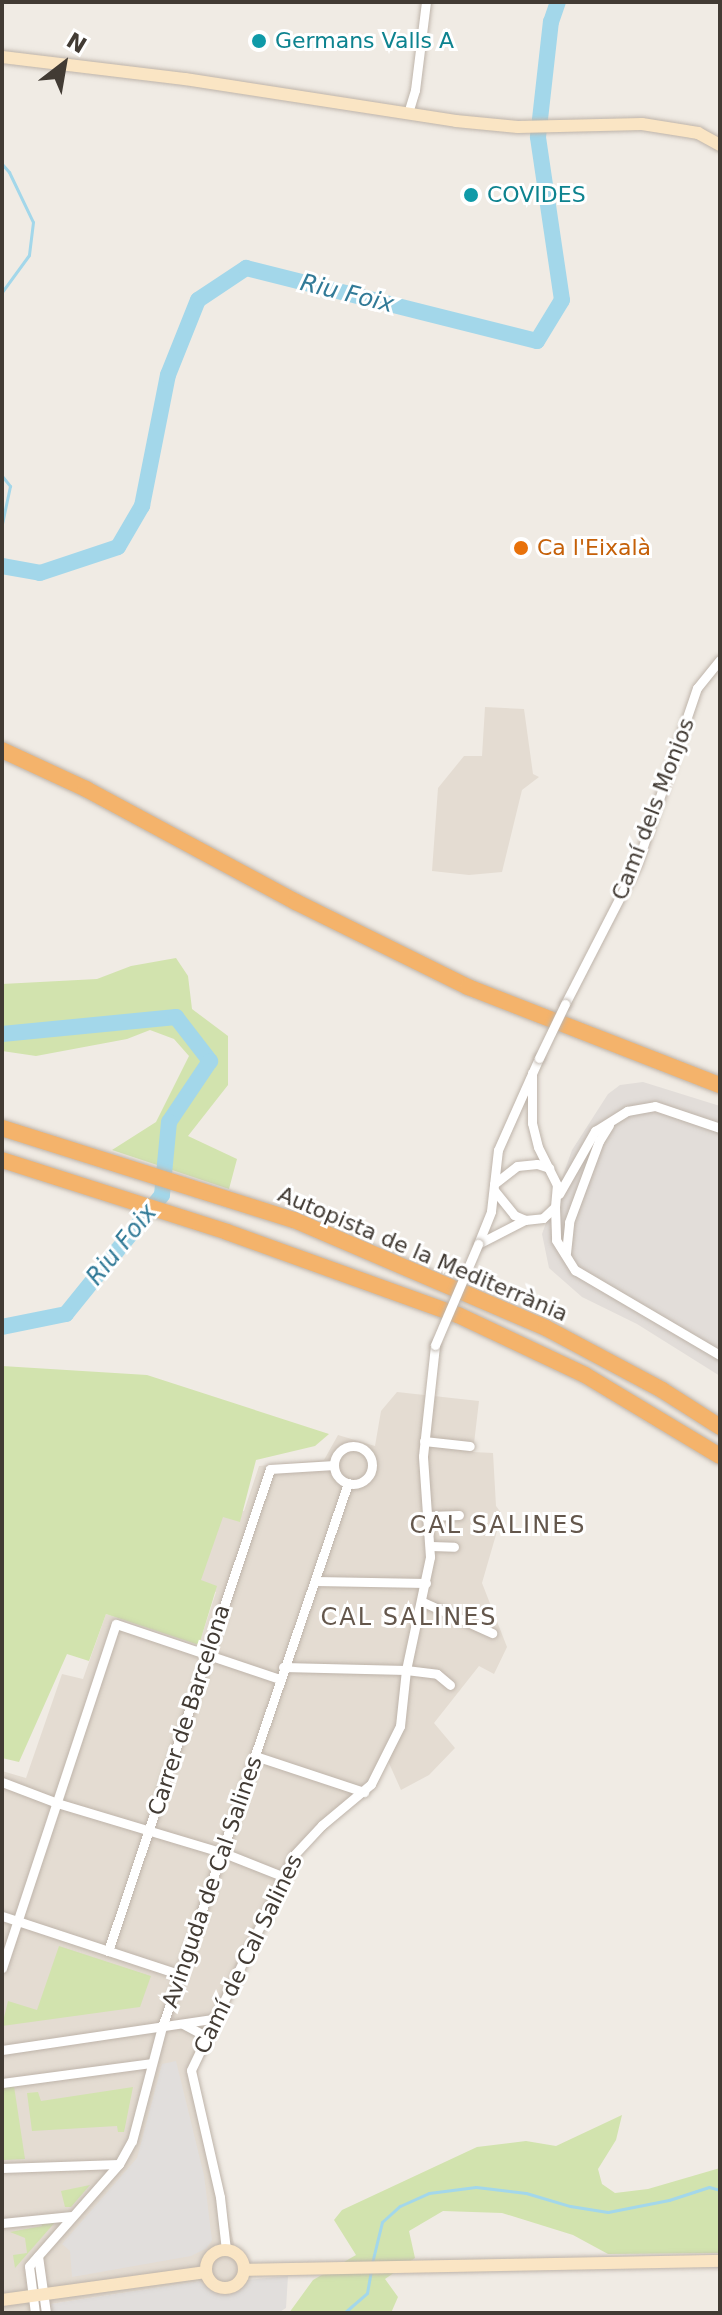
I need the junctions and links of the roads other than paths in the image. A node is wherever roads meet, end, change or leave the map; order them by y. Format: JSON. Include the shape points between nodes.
{"nodes":[{"id":1,"x":426,"y":2,"type":"edge"},
{"id":2,"x":2,"y":57,"type":"edge"},
{"id":3,"x":408,"y":113,"type":"junction"},
{"id":4,"x":720,"y":145,"type":"edge"},
{"id":5,"x":720,"y":660,"type":"edge"},
{"id":6,"x":2,"y":750,"type":"edge"},
{"id":7,"x":565,"y":1004,"type":"joint"},
{"id":8,"x":532,"y":1073,"type":"junction"},
{"id":9,"x":720,"y":1085,"type":"edge"},
{"id":10,"x":612,"y":1121,"type":"junction"},
{"id":11,"x":2,"y":1128,"type":"edge"},
{"id":12,"x":720,"y":1128,"type":"edge"},
{"id":13,"x":2,"y":1160,"type":"edge"},
{"id":14,"x":549,"y":1168,"type":"junction"},
{"id":15,"x":494,"y":1187,"type":"junction"},
{"id":16,"x":556,"y":1202,"type":"junction"},
{"id":17,"x":525,"y":1220,"type":"junction"},
{"id":18,"x":478,"y":1244,"type":"junction"},
{"id":19,"x":566,"y":1253,"type":"junction"},
{"id":20,"x":720,"y":1355,"type":"edge"},
{"id":21,"x":720,"y":1427,"type":"edge"},
{"id":22,"x":424,"y":1441,"type":"junction"},
{"id":23,"x":470,"y":1446,"type":"dead end"},
{"id":24,"x":720,"y":1456,"type":"edge"},
{"id":25,"x":334,"y":1465,"type":"junction"},
{"id":26,"x":348,"y":1483,"type":"junction"},
{"id":27,"x":459,"y":1515,"type":"dead end"},
{"id":28,"x":428,"y":1516,"type":"junction"},
{"id":29,"x":431,"y":1546,"type":"junction"},
{"id":30,"x":454,"y":1547,"type":"dead end"},
{"id":31,"x":315,"y":1581,"type":"junction"},
{"id":32,"x":426,"y":1583,"type":"junction"},
{"id":33,"x":423,"y":1602,"type":"junction"},
{"id":34,"x":492,"y":1633,"type":"dead end"},
{"id":35,"x":206,"y":1656,"type":"junction"},
{"id":36,"x":283,"y":1667,"type":"junction"},
{"id":37,"x":406,"y":1670,"type":"junction"},
{"id":38,"x":279,"y":1679,"type":"junction"},
{"id":39,"x":450,"y":1685,"type":"dead end"},
{"id":40,"x":255,"y":1756,"type":"junction"},
{"id":41,"x":2,"y":1782,"type":"edge"},
{"id":42,"x":364,"y":1792,"type":"junction"},
{"id":43,"x":57,"y":1803,"type":"junction"},
{"id":44,"x":149,"y":1832,"type":"junction"},
{"id":45,"x":224,"y":1853,"type":"junction"},
{"id":46,"x":282,"y":1876,"type":"junction"},
{"id":47,"x":2,"y":1916,"type":"edge"},
{"id":48,"x":19,"y":1922,"type":"junction"},
{"id":49,"x":108,"y":1951,"type":"junction"},
{"id":50,"x":2,"y":1968,"type":"edge"},
{"id":51,"x":181,"y":1975,"type":"junction"},
{"id":52,"x":213,"y":2019,"type":"junction"},
{"id":53,"x":183,"y":2024,"type":"junction"},
{"id":54,"x":162,"y":2027,"type":"junction"},
{"id":55,"x":206,"y":2036,"type":"junction"},
{"id":56,"x":2,"y":2050,"type":"edge"},
{"id":57,"x":151,"y":2063,"type":"junction"},
{"id":58,"x":2,"y":2083,"type":"edge"},
{"id":59,"x":119,"y":2164,"type":"junction"},
{"id":60,"x":2,"y":2168,"type":"edge"},
{"id":61,"x":72,"y":2216,"type":"junction"},
{"id":62,"x":2,"y":2223,"type":"edge"},
{"id":63,"x":226,"y":2250,"type":"junction"},
{"id":64,"x":720,"y":2261,"type":"edge"},
{"id":65,"x":244,"y":2270,"type":"junction"},
{"id":66,"x":206,"y":2272,"type":"junction"},
{"id":67,"x":38,"y":2294,"type":"junction"},
{"id":68,"x":2,"y":2300,"type":"edge"},
{"id":69,"x":35,"y":2313,"type":"edge"},
{"id":70,"x":46,"y":2313,"type":"edge"}],
"edges":[{"from":1,"to":3,"type":"street"},
{"from":2,"to":3,"type":"street"},
{"from":3,"to":4,"type":"street","via":[[518,127],[642,124],[698,133]]},
{"from":5,"to":7,"type":"street","name":"Camí dels Monjos","via":[[697,688],[637,864]]},
{"from":6,"to":9,"type":"highway","via":[[468,987]]},
{"from":7,"to":8,"type":"street","name":"Camí de Cal Salines","bridge":true},
{"from":8,"to":14,"type":"street","via":[[532,1123]]},
{"from":8,"to":15,"type":"street","name":"Camí de Cal Salines","via":[[498,1150]]},
{"from":10,"to":12,"type":"street","via":[[646,1106]]},
{"from":10,"to":16,"type":"street","via":[[595,1131]]},
{"from":10,"to":19,"type":"street","via":[[599,1141],[569,1222]]},
{"from":11,"to":21,"type":"highway","name":"Autopista de la Mediterrània","via":[[294,1220],[598,1354]]},
{"from":13,"to":24,"type":"highway","name":"Autopista de la Mediterrània","via":[[458,1315],[585,1375]]},
{"from":14,"to":15,"type":"street","via":[[517,1166]]},
{"from":14,"to":16,"type":"street","via":[[557,1185]]},
{"from":15,"to":17,"type":"street","via":[[514,1215]]},
{"from":15,"to":18,"type":"street","name":"Camí de Cal Salines"},
{"from":16,"to":17,"type":"street","via":[[543,1218]]},
{"from":16,"to":19,"type":"street","via":[[556,1240]]},
{"from":17,"to":18,"type":"street"},
{"from":18,"to":22,"type":"street","name":"Camí de Cal Salines","bridge":true,"via":[[435,1345]]},
{"from":19,"to":20,"type":"street","via":[[575,1270],[594,1283]]},
{"from":22,"to":23,"type":"street"},
{"from":22,"to":28,"type":"street","name":"Camí de Cal Salines"},
{"from":25,"to":26,"type":"street","via":[[335,1473]]},
{"from":25,"to":26,"type":"street","via":[[349,1447],[369,1456],[367,1477]]},
{"from":25,"to":35,"type":"street","name":"Carrer de Barcelona","via":[[270,1469]]},
{"from":26,"to":31,"type":"street","name":"Avinguda de Cal Salines"},
{"from":27,"to":28,"type":"street"},
{"from":28,"to":29,"type":"street","name":"Camí de Cal Salines"},
{"from":29,"to":30,"type":"street"},
{"from":29,"to":32,"type":"street","name":"Camí de Cal Salines"},
{"from":31,"to":32,"type":"street"},
{"from":31,"to":36,"type":"street","name":"Avinguda de Cal Salines"},
{"from":32,"to":33,"type":"street","name":"Camí de Cal Salines"},
{"from":33,"to":34,"type":"street"},
{"from":33,"to":37,"type":"street","name":"Camí de Cal Salines"},
{"from":35,"to":38,"type":"street"},
{"from":35,"to":43,"type":"street","via":[[116,1624]]},
{"from":35,"to":44,"type":"street","name":"Carrer de Barcelona"},
{"from":36,"to":37,"type":"street"},
{"from":36,"to":38,"type":"street","name":"Avinguda de Cal Salines"},
{"from":37,"to":39,"type":"street","via":[[437,1674]]},
{"from":37,"to":42,"type":"street","name":"Camí de Cal Salines","via":[[400,1726]]},
{"from":38,"to":40,"type":"street","name":"Avinguda de Cal Salines"},
{"from":40,"to":42,"type":"street"},
{"from":40,"to":45,"type":"street","name":"Avinguda de Cal Salines"},
{"from":41,"to":43,"type":"street"},
{"from":42,"to":46,"type":"street","name":"Camí de Cal Salines","via":[[304,1843]]},
{"from":43,"to":44,"type":"street"},
{"from":43,"to":48,"type":"street"},
{"from":44,"to":45,"type":"street"},
{"from":44,"to":49,"type":"street","name":"Carrer de Barcelona"},
{"from":45,"to":46,"type":"street"},
{"from":45,"to":51,"type":"street","name":"Avinguda de Cal Salines"},
{"from":46,"to":52,"type":"street","name":"Camí de Cal Salines"},
{"from":47,"to":48,"type":"street"},
{"from":48,"to":49,"type":"street"},
{"from":48,"to":50,"type":"street"},
{"from":49,"to":51,"type":"street"},
{"from":51,"to":54,"type":"street","name":"Avinguda de Cal Salines"},
{"from":52,"to":53,"type":"street"},
{"from":52,"to":55,"type":"street","name":"Camí de Cal Salines"},
{"from":53,"to":54,"type":"street"},
{"from":53,"to":55,"type":"street"},
{"from":54,"to":56,"type":"street"},
{"from":54,"to":57,"type":"street","name":"Avinguda de Cal Salines"},
{"from":55,"to":63,"type":"street","name":"Camí de Cal Salines","via":[[191,2075],[218,2188]]},
{"from":57,"to":58,"type":"street"},
{"from":57,"to":59,"type":"street","name":"Avinguda de Cal Salines","via":[[134,2135]]},
{"from":59,"to":60,"type":"street"},
{"from":59,"to":61,"type":"street","name":"Avinguda de Cal Salines"},
{"from":61,"to":62,"type":"street"},
{"from":61,"to":67,"type":"street","name":"Avinguda de Cal Salines","via":[[29,2266]]},
{"from":63,"to":65,"type":"street","via":[[237,2254]]},
{"from":63,"to":66,"type":"street","via":[[211,2256]]},
{"from":64,"to":65,"type":"street"},
{"from":65,"to":66,"type":"street","via":[[229,2288],[217,2286]]},
{"from":66,"to":67,"type":"street"},
{"from":67,"to":68,"type":"street"},
{"from":67,"to":69,"type":"street"},
{"from":67,"to":70,"type":"street"}]}
